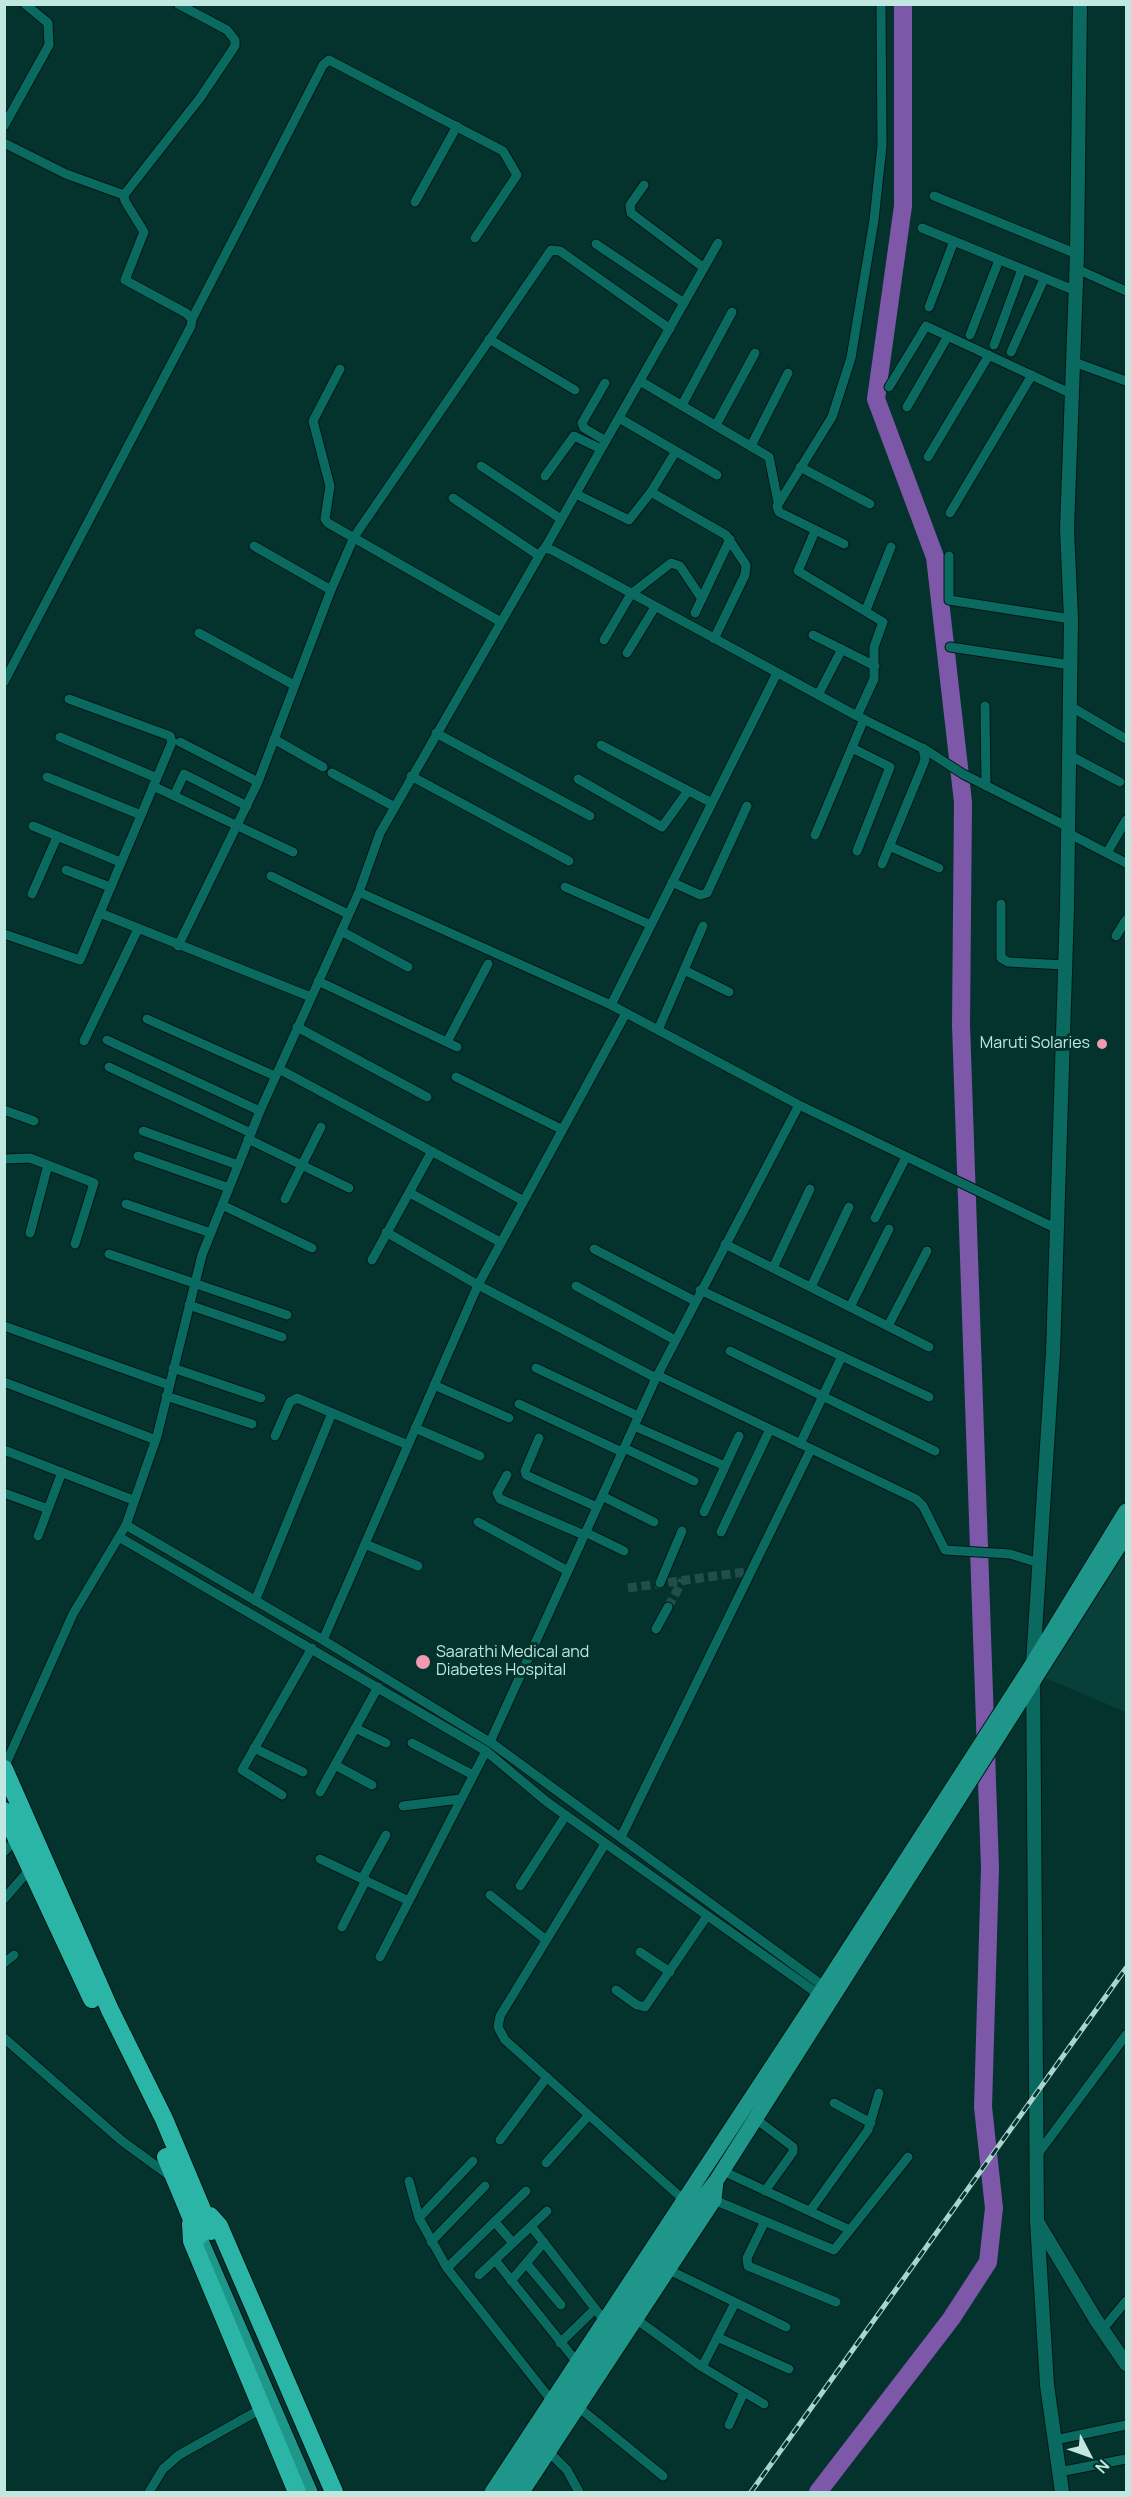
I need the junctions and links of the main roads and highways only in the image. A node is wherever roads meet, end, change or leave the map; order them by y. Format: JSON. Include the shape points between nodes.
{"nodes":[{"id":1,"x":1126,"y":1511,"type":"edge"},
{"id":2,"x":1126,"y":1535,"type":"edge"},
{"id":3,"x":994,"y":1734,"type":"junction"},
{"id":4,"x":4,"y":1769,"type":"edge"},
{"id":5,"x":4,"y":1811,"type":"edge"},
{"id":6,"x":10,"y":1846,"type":"edge"},
{"id":7,"x":827,"y":1994,"type":"junction"},
{"id":8,"x":719,"y":2176,"type":"junction"},
{"id":9,"x":195,"y":2210,"type":"junction"},
{"id":10,"x":205,"y":2233,"type":"junction"},
{"id":11,"x":297,"y":2493,"type":"edge"},
{"id":12,"x":310,"y":2493,"type":"edge"},
{"id":13,"x":325,"y":2493,"type":"edge"},
{"id":14,"x":334,"y":2493,"type":"edge"},
{"id":15,"x":492,"y":2493,"type":"edge"},
{"id":16,"x":509,"y":2493,"type":"edge"},
{"id":17,"x":522,"y":2493,"type":"edge"}],
"edges":[{"from":1,"to":3,"type":"main road"},
{"from":2,"to":3,"type":"main road","via":[[1033,1682]]},
{"from":3,"to":7,"type":"main road"},
{"from":4,"to":9,"type":"highway","via":[[110,2010],[164,2119]]},
{"from":5,"to":6,"type":"highway"},
{"from":6,"to":9,"type":"highway","via":[[30,1869],[177,2181]]},
{"from":7,"to":8,"type":"main road"},
{"from":7,"to":15,"type":"main road","via":[[685,2200],[600,2314],[576,2361]]},
{"from":8,"to":16,"type":"main road","via":[[672,2237]]},
{"from":8,"to":17,"type":"main road","via":[[714,2200]]},
{"from":9,"to":10,"type":"highway"},
{"from":9,"to":11,"type":"highway","via":[[192,2241]]},
{"from":9,"to":14,"type":"highway","via":[[219,2226]]},
{"from":10,"to":12,"type":"main road"},
{"from":10,"to":13,"type":"main road"}]}
